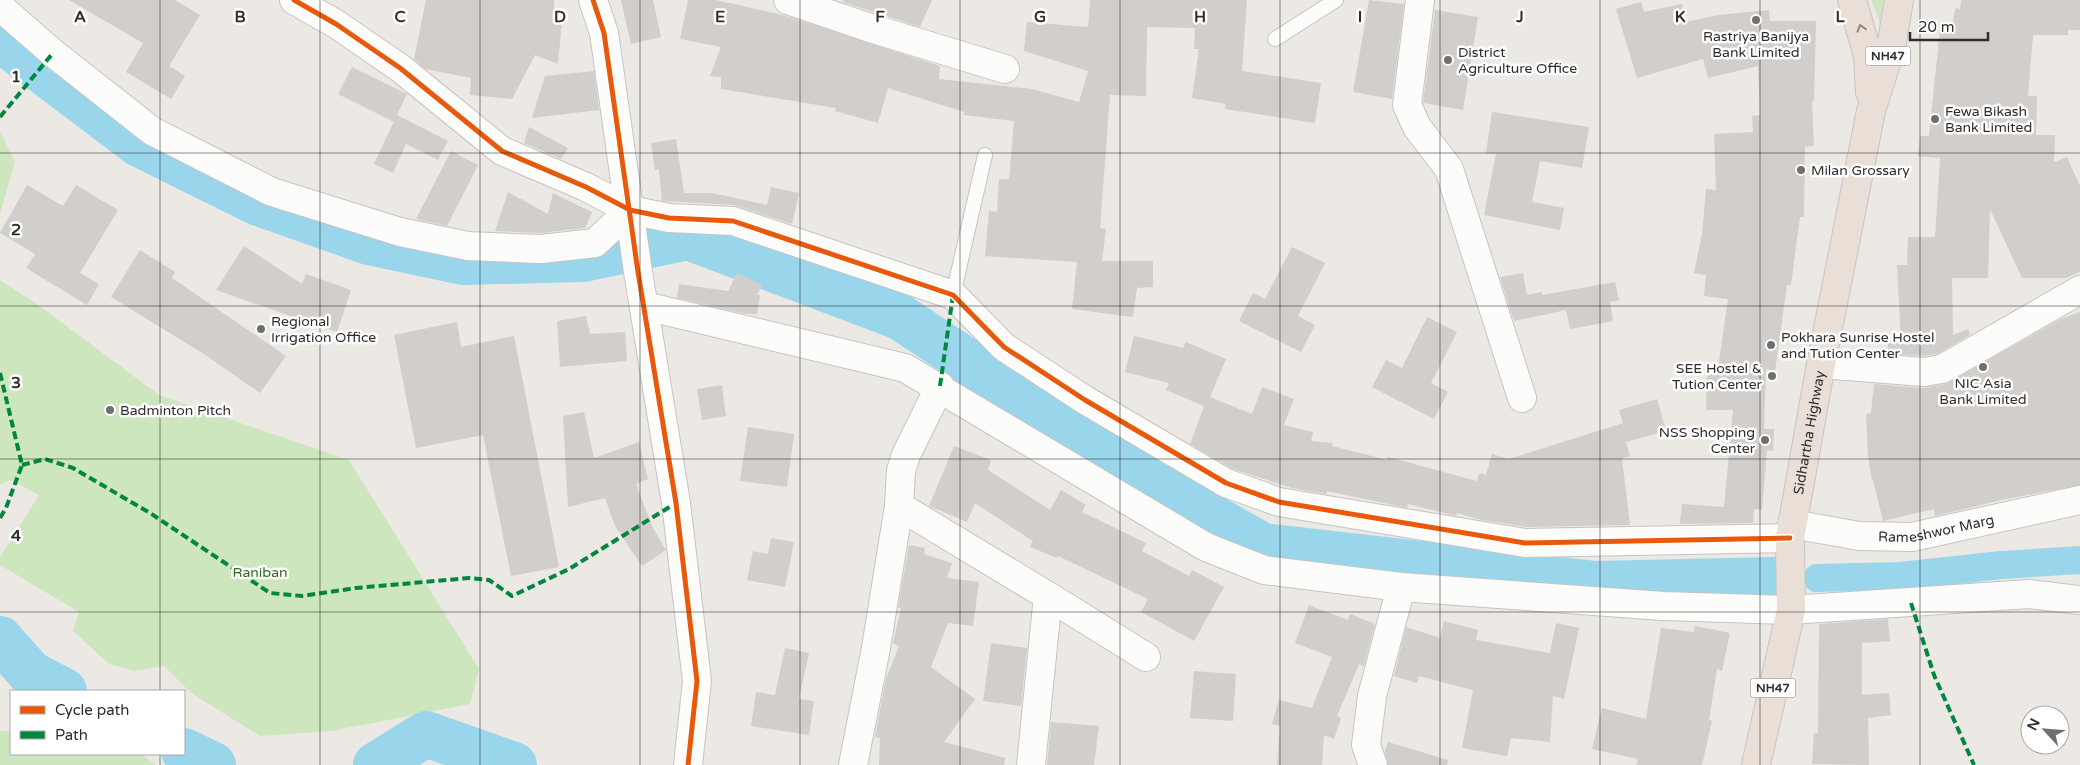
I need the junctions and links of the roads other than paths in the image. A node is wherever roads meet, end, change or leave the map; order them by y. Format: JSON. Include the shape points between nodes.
{"nodes":[{"id":1,"x":294,"y":0,"type":"edge"},
{"id":2,"x":593,"y":0,"type":"edge"},
{"id":3,"x":788,"y":0,"type":"edge"},
{"id":4,"x":1336,"y":0,"type":"edge"},
{"id":5,"x":1420,"y":0,"type":"edge"},
{"id":6,"x":1852,"y":0,"type":"edge"},
{"id":7,"x":1899,"y":0,"type":"edge"},
{"id":8,"x":0,"y":7,"type":"edge"},
{"id":9,"x":1274,"y":39,"type":"dead end"},
{"id":10,"x":1005,"y":69,"type":"dead end"},
{"id":11,"x":1871,"y":111,"type":"junction"},
{"id":12,"x":985,"y":155,"type":"dead end"},
{"id":13,"x":632,"y":220,"type":"junction"},
{"id":14,"x":2080,"y":290,"type":"edge"},
{"id":15,"x":953,"y":295,"type":"junction"},
{"id":16,"x":645,"y":306,"type":"junction"},
{"id":17,"x":1821,"y":364,"type":"junction"},
{"id":18,"x":940,"y":386,"type":"junction"},
{"id":19,"x":1522,"y":398,"type":"dead end"},
{"id":20,"x":2080,"y":500,"type":"edge"},
{"id":21,"x":899,"y":506,"type":"junction"},
{"id":22,"x":1791,"y":536,"type":"junction"},
{"id":23,"x":1401,"y":587,"type":"junction"},
{"id":24,"x":1048,"y":596,"type":"junction"},
{"id":25,"x":2080,"y":600,"type":"edge"},
{"id":26,"x":1791,"y":610,"type":"junction"},
{"id":27,"x":1146,"y":657,"type":"dead end"},
{"id":28,"x":688,"y":765,"type":"edge"},
{"id":29,"x":853,"y":765,"type":"edge"},
{"id":30,"x":1031,"y":765,"type":"edge"},
{"id":31,"x":1373,"y":765,"type":"edge"},
{"id":32,"x":1756,"y":765,"type":"edge"}],
"edges":[{"from":1,"to":13,"type":"street","via":[[400,68],[502,151],[586,187]]},
{"from":2,"to":13,"type":"street","via":[[604,34]]},
{"from":3,"to":10,"type":"street"},
{"from":4,"to":9,"type":"lane"},
{"from":5,"to":19,"type":"street","via":[[1407,105],[1417,127],[1449,169]]},
{"from":11,"to":6,"type":"highway","name":"Sidhartha Highway","number":"NH47","one_way":true,"via":[[1868,56]]},
{"from":7,"to":11,"type":"highway","name":"Sidhartha Highway","number":"NH47","via":[[1891,47]]},
{"from":8,"to":13,"type":"street","via":[[152,131],[272,192],[400,232],[468,246],[541,249],[595,243]]},
{"from":11,"to":17,"type":"highway","name":"Sidhartha Highway","number":"NH47"},
{"from":12,"to":15,"type":"lane"},
{"from":13,"to":15,"type":"street","via":[[733,221]]},
{"from":13,"to":16,"type":"street"},
{"from":14,"to":17,"type":"street","via":[[1942,368],[1924,372]]},
{"from":15,"to":22,"type":"street","name":"Rameshwor Marg","via":[[1004,347],[1085,400],[1226,483],[1279,502],[1525,542]]},
{"from":16,"to":18,"type":"street","via":[[905,368]]},
{"from":16,"to":28,"type":"street","via":[[676,503],[697,681]]},
{"from":17,"to":22,"type":"highway","name":"Sidhartha Highway","number":"NH47"},
{"from":18,"to":21,"type":"street","via":[[906,455],[901,471]]},
{"from":18,"to":23,"type":"street","via":[[1206,547],[1264,570]]},
{"from":20,"to":22,"type":"street","name":"Rameshwor Marg","via":[[1912,537]]},
{"from":21,"to":24,"type":"street"},
{"from":21,"to":29,"type":"street"},
{"from":22,"to":26,"type":"highway","name":"Sidhartha Highway","number":"NH47"},
{"from":23,"to":26,"type":"street","via":[[1663,606]]},
{"from":23,"to":31,"type":"street","via":[[1372,696],[1366,745]]},
{"from":24,"to":27,"type":"street"},
{"from":24,"to":30,"type":"street"},
{"from":25,"to":26,"type":"street","via":[[2030,594]]},
{"from":26,"to":32,"type":"highway","number":"NH47"}]}
